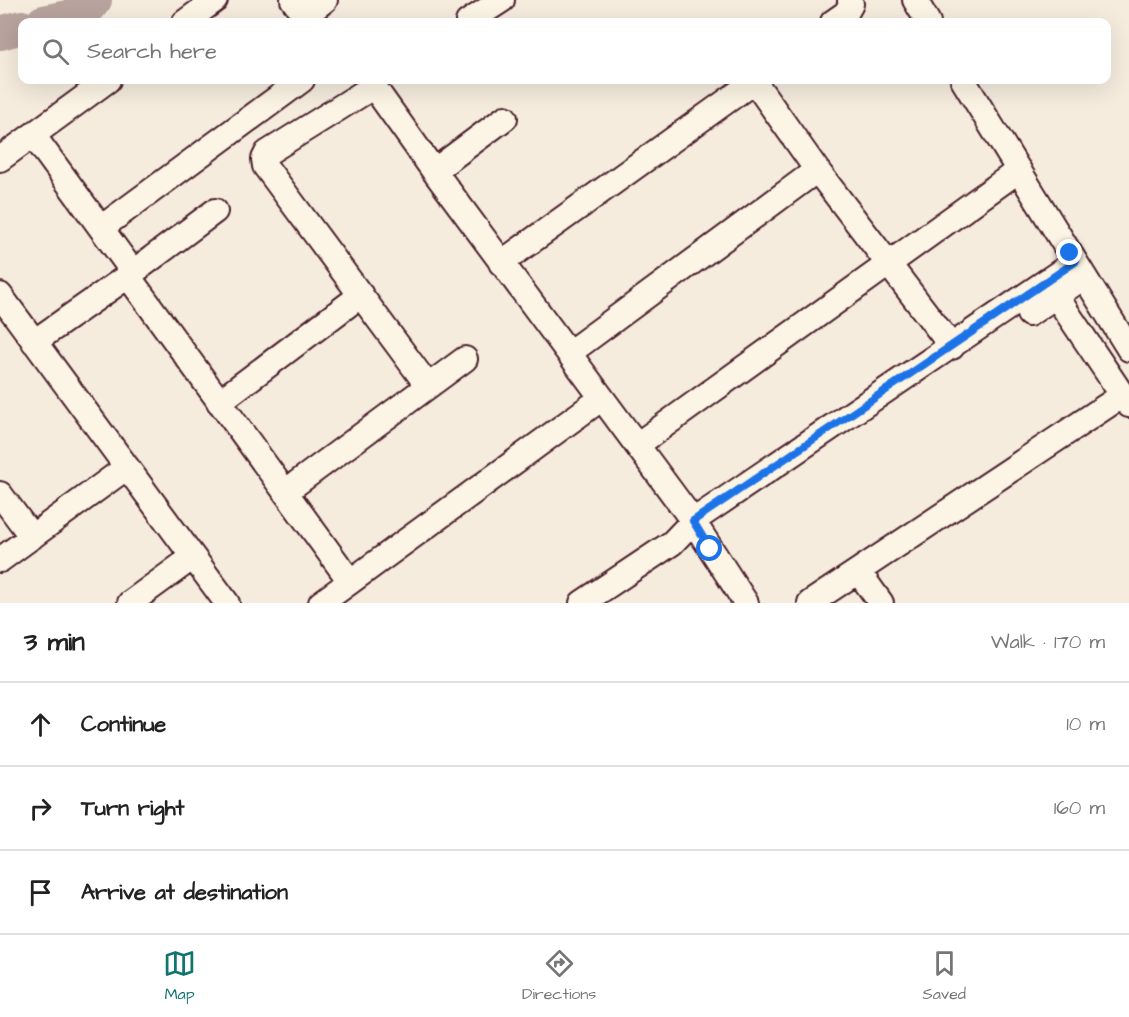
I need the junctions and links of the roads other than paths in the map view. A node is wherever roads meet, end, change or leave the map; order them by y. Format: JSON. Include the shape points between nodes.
{"nodes":[{"id":1,"x":215,"y":0,"type":"edge"},
{"id":2,"x":502,"y":0,"type":"edge"},
{"id":3,"x":850,"y":0,"type":"edge"},
{"id":4,"x":915,"y":0,"type":"edge"},
{"id":5,"x":190,"y":18,"type":"edge"},
{"id":6,"x":474,"y":18,"type":"edge"},
{"id":7,"x":839,"y":18,"type":"edge"},
{"id":8,"x":926,"y":18,"type":"edge"},
{"id":9,"x":103,"y":84,"type":"edge"},
{"id":10,"x":297,"y":84,"type":"edge"},
{"id":11,"x":368,"y":84,"type":"edge"},
{"id":12,"x":749,"y":84,"type":"edge"},
{"id":13,"x":758,"y":84,"type":"edge"},
{"id":14,"x":965,"y":84,"type":"edge"},
{"id":15,"x":505,"y":118,"type":"dead end"},
{"id":16,"x":33,"y":135,"type":"junction"},
{"id":17,"x":0,"y":159,"type":"edge"},
{"id":18,"x":817,"y":170,"type":"junction"},
{"id":19,"x":1019,"y":170,"type":"junction"},
{"id":20,"x":434,"y":171,"type":"junction"},
{"id":21,"x":215,"y":212,"type":"dead end"},
{"id":22,"x":101,"y":228,"type":"junction"},
{"id":23,"x":501,"y":263,"type":"junction"},
{"id":24,"x":888,"y":264,"type":"junction"},
{"id":25,"x":1080,"y":270,"type":"junction"},
{"id":26,"x":130,"y":274,"type":"junction"},
{"id":27,"x":361,"y":295,"type":"junction"},
{"id":28,"x":0,"y":296,"type":"edge"},
{"id":29,"x":1056,"y":296,"type":"junction"},
{"id":30,"x":34,"y":342,"type":"junction"},
{"id":31,"x":951,"y":346,"type":"junction"},
{"id":32,"x":1129,"y":349,"type":"edge"},
{"id":33,"x":569,"y":353,"type":"junction"},
{"id":34,"x":465,"y":359,"type":"dead end"},
{"id":35,"x":428,"y":386,"type":"junction"},
{"id":36,"x":1126,"y":400,"type":"edge"},
{"id":37,"x":219,"y":402,"type":"junction"},
{"id":38,"x":596,"y":412,"type":"junction"},
{"id":39,"x":637,"y":446,"type":"junction"},
{"id":40,"x":127,"y":467,"type":"junction"},
{"id":41,"x":285,"y":492,"type":"junction"},
{"id":42,"x":0,"y":494,"type":"edge"},
{"id":43,"x":692,"y":532,"type":"junction"},
{"id":44,"x":32,"y":537,"type":"junction"},
{"id":45,"x":193,"y":557,"type":"junction"},
{"id":46,"x":0,"y":560,"type":"edge"},
{"id":47,"x":858,"y":571,"type":"junction"},
{"id":48,"x":349,"y":592,"type":"edge"},
{"id":49,"x":130,"y":603,"type":"edge"},
{"id":50,"x":227,"y":603,"type":"edge"},
{"id":51,"x":321,"y":603,"type":"edge"},
{"id":52,"x":582,"y":603,"type":"edge"},
{"id":53,"x":610,"y":603,"type":"edge"},
{"id":54,"x":746,"y":603,"type":"edge"},
{"id":55,"x":810,"y":603,"type":"edge"},
{"id":56,"x":880,"y":603,"type":"edge"}],
"edges":[{"from":1,"to":5,"type":"street"},
{"from":2,"to":6,"type":"street"},
{"from":3,"to":7,"type":"street","via":[[846,13]]},
{"from":4,"to":8,"type":"street"},
{"from":9,"to":16,"type":"street"},
{"from":10,"to":22,"type":"street"},
{"from":11,"to":20,"type":"street"},
{"from":11,"to":27,"type":"street","via":[[267,153],[264,159],[265,166]]},
{"from":11,"to":38,"type":"street"},
{"from":12,"to":23,"type":"street"},
{"from":13,"to":18,"type":"street"},
{"from":14,"to":19,"type":"street"},
{"from":15,"to":20,"type":"street"},
{"from":16,"to":17,"type":"street"},
{"from":16,"to":22,"type":"street"},
{"from":18,"to":24,"type":"street"},
{"from":18,"to":33,"type":"street"},
{"from":19,"to":24,"type":"street"},
{"from":19,"to":25,"type":"street"},
{"from":20,"to":23,"type":"street"},
{"from":21,"to":26,"type":"street"},
{"from":22,"to":26,"type":"street"},
{"from":23,"to":33,"type":"street"},
{"from":24,"to":31,"type":"street"},
{"from":24,"to":39,"type":"street"},
{"from":25,"to":29,"type":"street"},
{"from":25,"to":31,"type":"street"},
{"from":25,"to":32,"type":"street"},
{"from":26,"to":30,"type":"street"},
{"from":26,"to":37,"type":"street"},
{"from":27,"to":35,"type":"street"},
{"from":27,"to":37,"type":"street"},
{"from":28,"to":30,"type":"street"},
{"from":29,"to":36,"type":"street"},
{"from":29,"to":43,"type":"street"},
{"from":30,"to":40,"type":"street"},
{"from":31,"to":43,"type":"street"},
{"from":33,"to":39,"type":"street"},
{"from":34,"to":35,"type":"street"},
{"from":35,"to":41,"type":"street"},
{"from":36,"to":47,"type":"street"},
{"from":37,"to":41,"type":"street"},
{"from":38,"to":43,"type":"street"},
{"from":38,"to":48,"type":"street"},
{"from":39,"to":43,"type":"street"},
{"from":40,"to":44,"type":"street"},
{"from":40,"to":45,"type":"street"},
{"from":41,"to":48,"type":"street"},
{"from":42,"to":44,"type":"street"},
{"from":43,"to":52,"type":"street"},
{"from":43,"to":53,"type":"street","via":[[683,555]]},
{"from":43,"to":54,"type":"street","via":[[710,549]]},
{"from":44,"to":46,"type":"street"},
{"from":45,"to":49,"type":"street"},
{"from":45,"to":50,"type":"street"},
{"from":47,"to":55,"type":"street"},
{"from":47,"to":56,"type":"street"},
{"from":48,"to":51,"type":"street"}]}
